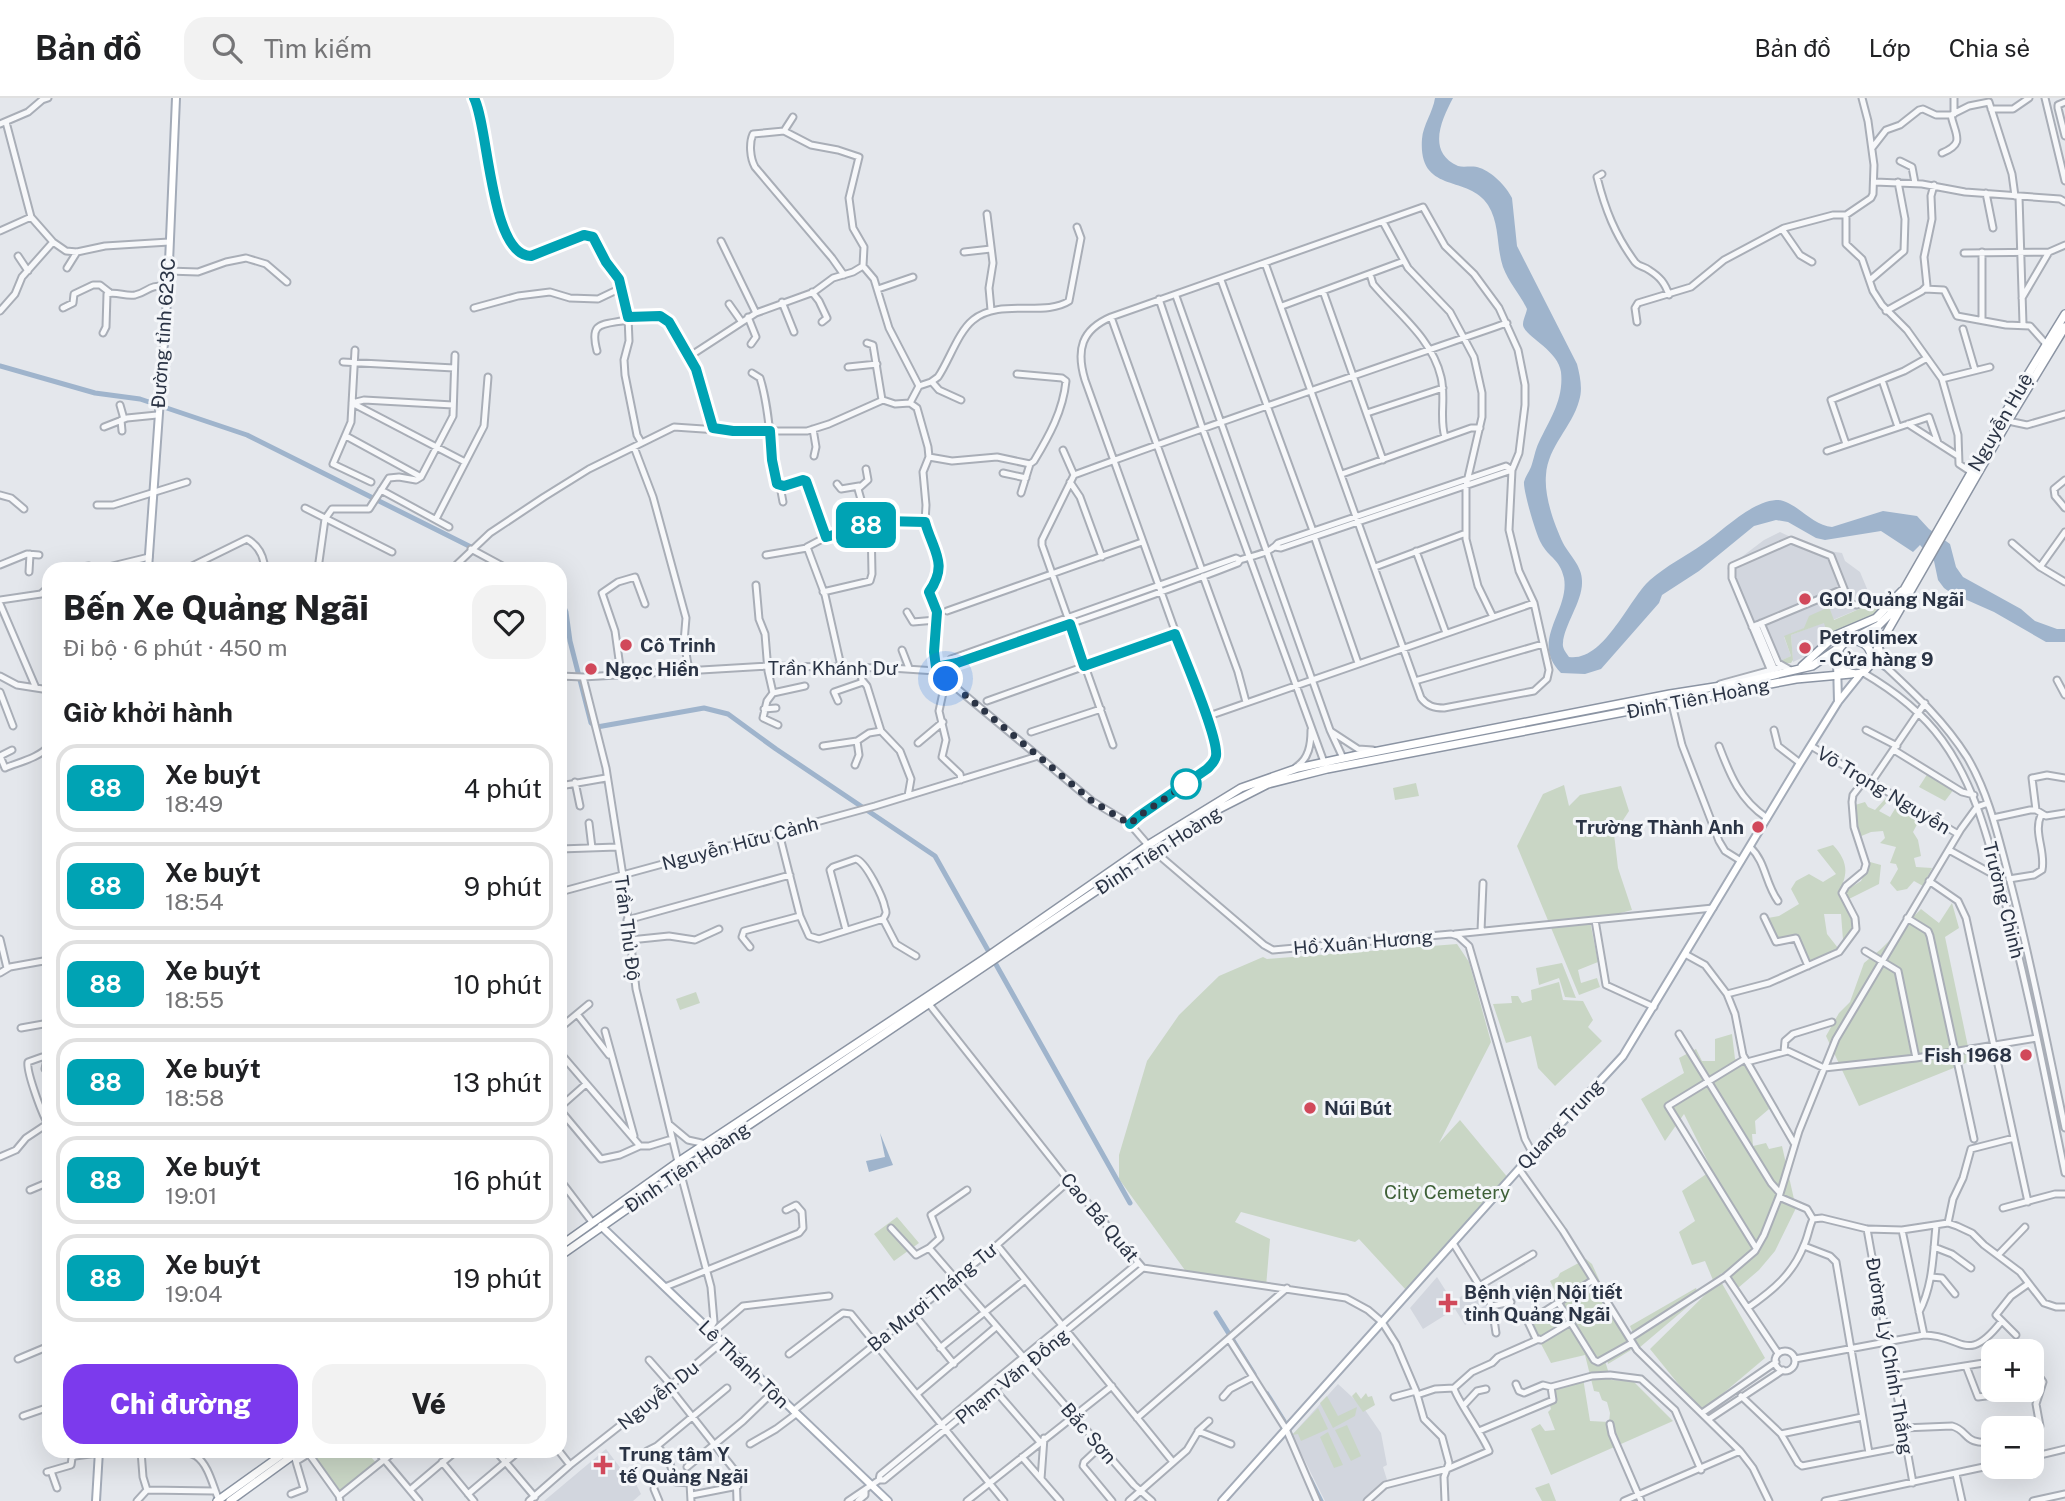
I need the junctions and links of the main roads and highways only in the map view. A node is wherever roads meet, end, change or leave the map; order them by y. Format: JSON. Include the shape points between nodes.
{"nodes":[{"id":1,"x":176,"y":98,"type":"edge"},
{"id":2,"x":2065,"y":314,"type":"edge"},
{"id":3,"x":2065,"y":327,"type":"edge"},
{"id":4,"x":2005,"y":420,"type":"junction"},
{"id":5,"x":1941,"y":533,"type":"junction"},
{"id":6,"x":1928,"y":555,"type":"junction"},
{"id":7,"x":149,"y":562,"type":"edge"},
{"id":8,"x":1905,"y":588,"type":"junction"},
{"id":9,"x":1849,"y":641,"type":"junction"},
{"id":10,"x":1878,"y":645,"type":"junction"},
{"id":11,"x":1840,"y":647,"type":"junction"},
{"id":12,"x":1837,"y":658,"type":"junction"},
{"id":13,"x":1871,"y":658,"type":"junction"},
{"id":14,"x":1792,"y":671,"type":"junction"},
{"id":15,"x":1862,"y":672,"type":"junction"},
{"id":16,"x":1851,"y":674,"type":"junction"},
{"id":17,"x":1837,"y":675,"type":"junction"},
{"id":18,"x":1838,"y":702,"type":"junction"},
{"id":19,"x":1151,"y":848,"type":"junction"},
{"id":20,"x":985,"y":962,"type":"junction"},
{"id":21,"x":791,"y":1092,"type":"junction"},
{"id":22,"x":679,"y":1167,"type":"junction"},
{"id":23,"x":592,"y":1222,"type":"junction"},
{"id":24,"x":601,"y":1226,"type":"junction"},
{"id":25,"x":567,"y":1241,"type":"edge"},
{"id":26,"x":567,"y":1251,"type":"edge"},
{"id":27,"x":99,"y":1458,"type":"edge"},
{"id":28,"x":285,"y":1458,"type":"edge"},
{"id":29,"x":286,"y":1458,"type":"edge"},
{"id":30,"x":96,"y":1501,"type":"edge"},
{"id":31,"x":218,"y":1501,"type":"edge"},
{"id":32,"x":230,"y":1501,"type":"edge"},
{"id":33,"x":888,"y":1501,"type":"edge"},
{"id":34,"x":1222,"y":1501,"type":"edge"}],
"edges":[{"from":1,"to":7,"type":"main road","name":"Đường tỉnh 623C"},
{"from":2,"to":4,"type":"highway","name":"Nguyễn Huệ"},
{"from":3,"to":4,"type":"highway","name":"Nguyễn Huệ"},
{"from":4,"to":5,"type":"highway","name":"Nguyễn Huệ"},
{"from":4,"to":5,"type":"highway","name":"Nguyễn Huệ","via":[[1971,472]]},
{"from":5,"to":6,"type":"highway"},
{"from":6,"to":8,"type":"highway"},
{"from":6,"to":10,"type":"highway"},
{"from":8,"to":9,"type":"highway","via":[[1886,618]]},
{"from":8,"to":14,"type":"highway","via":[[1868,623],[1836,635]]},
{"from":9,"to":11,"type":"highway"},
{"from":9,"to":13,"type":"highway","via":[[1864,644]]},
{"from":10,"to":13,"type":"highway"},
{"from":10,"to":13,"type":"main road","via":[[1885,666]]},
{"from":11,"to":12,"type":"highway"},
{"from":11,"to":14,"type":"highway","name":"Đinh Tiên Hoàng","via":[[1817,664]]},
{"from":12,"to":16,"type":"highway","via":[[1841,668]]},
{"from":12,"to":17,"type":"main road"},
{"from":13,"to":15,"type":"highway"},
{"from":14,"to":19,"type":"highway","name":"Đinh Tiên Hoàng","via":[[1293,769],[1241,788]]},
{"from":15,"to":16,"type":"highway"},
{"from":15,"to":18,"type":"main road","name":"Quang Trung"},
{"from":16,"to":17,"type":"highway","name":"Đinh Tiên Hoàng"},
{"from":17,"to":18,"type":"main road"},
{"from":17,"to":19,"type":"highway","name":"Đinh Tiên Hoàng","via":[[1327,769],[1268,784]]},
{"from":18,"to":34,"type":"main road","name":"Quang Trung","via":[[1623,1056]]},
{"from":19,"to":20,"type":"highway","name":"Đinh Tiên Hoàng"},
{"from":20,"to":21,"type":"highway","name":"Đinh Tiên Hoàng"},
{"from":20,"to":21,"type":"highway","name":"Đinh Tiên Hoàng","via":[[929,1004]]},
{"from":21,"to":22,"type":"highway","name":"Đinh Tiên Hoàng"},
{"from":21,"to":22,"type":"highway","name":"Đinh Tiên Hoàng","via":[[706,1144]]},
{"from":22,"to":23,"type":"highway","name":"Đinh Tiên Hoàng"},
{"from":22,"to":24,"type":"highway","name":"Đinh Tiên Hoàng"},
{"from":23,"to":24,"type":"highway"},
{"from":23,"to":25,"type":"highway","name":"Đinh Tiên Hoàng"},
{"from":24,"to":26,"type":"highway","name":"Đinh Tiên Hoàng"},
{"from":24,"to":33,"type":"main road","name":"Lê Thánh Tôn"},
{"from":27,"to":30,"type":"main road"},
{"from":28,"to":31,"type":"highway"},
{"from":29,"to":32,"type":"highway"}]}
